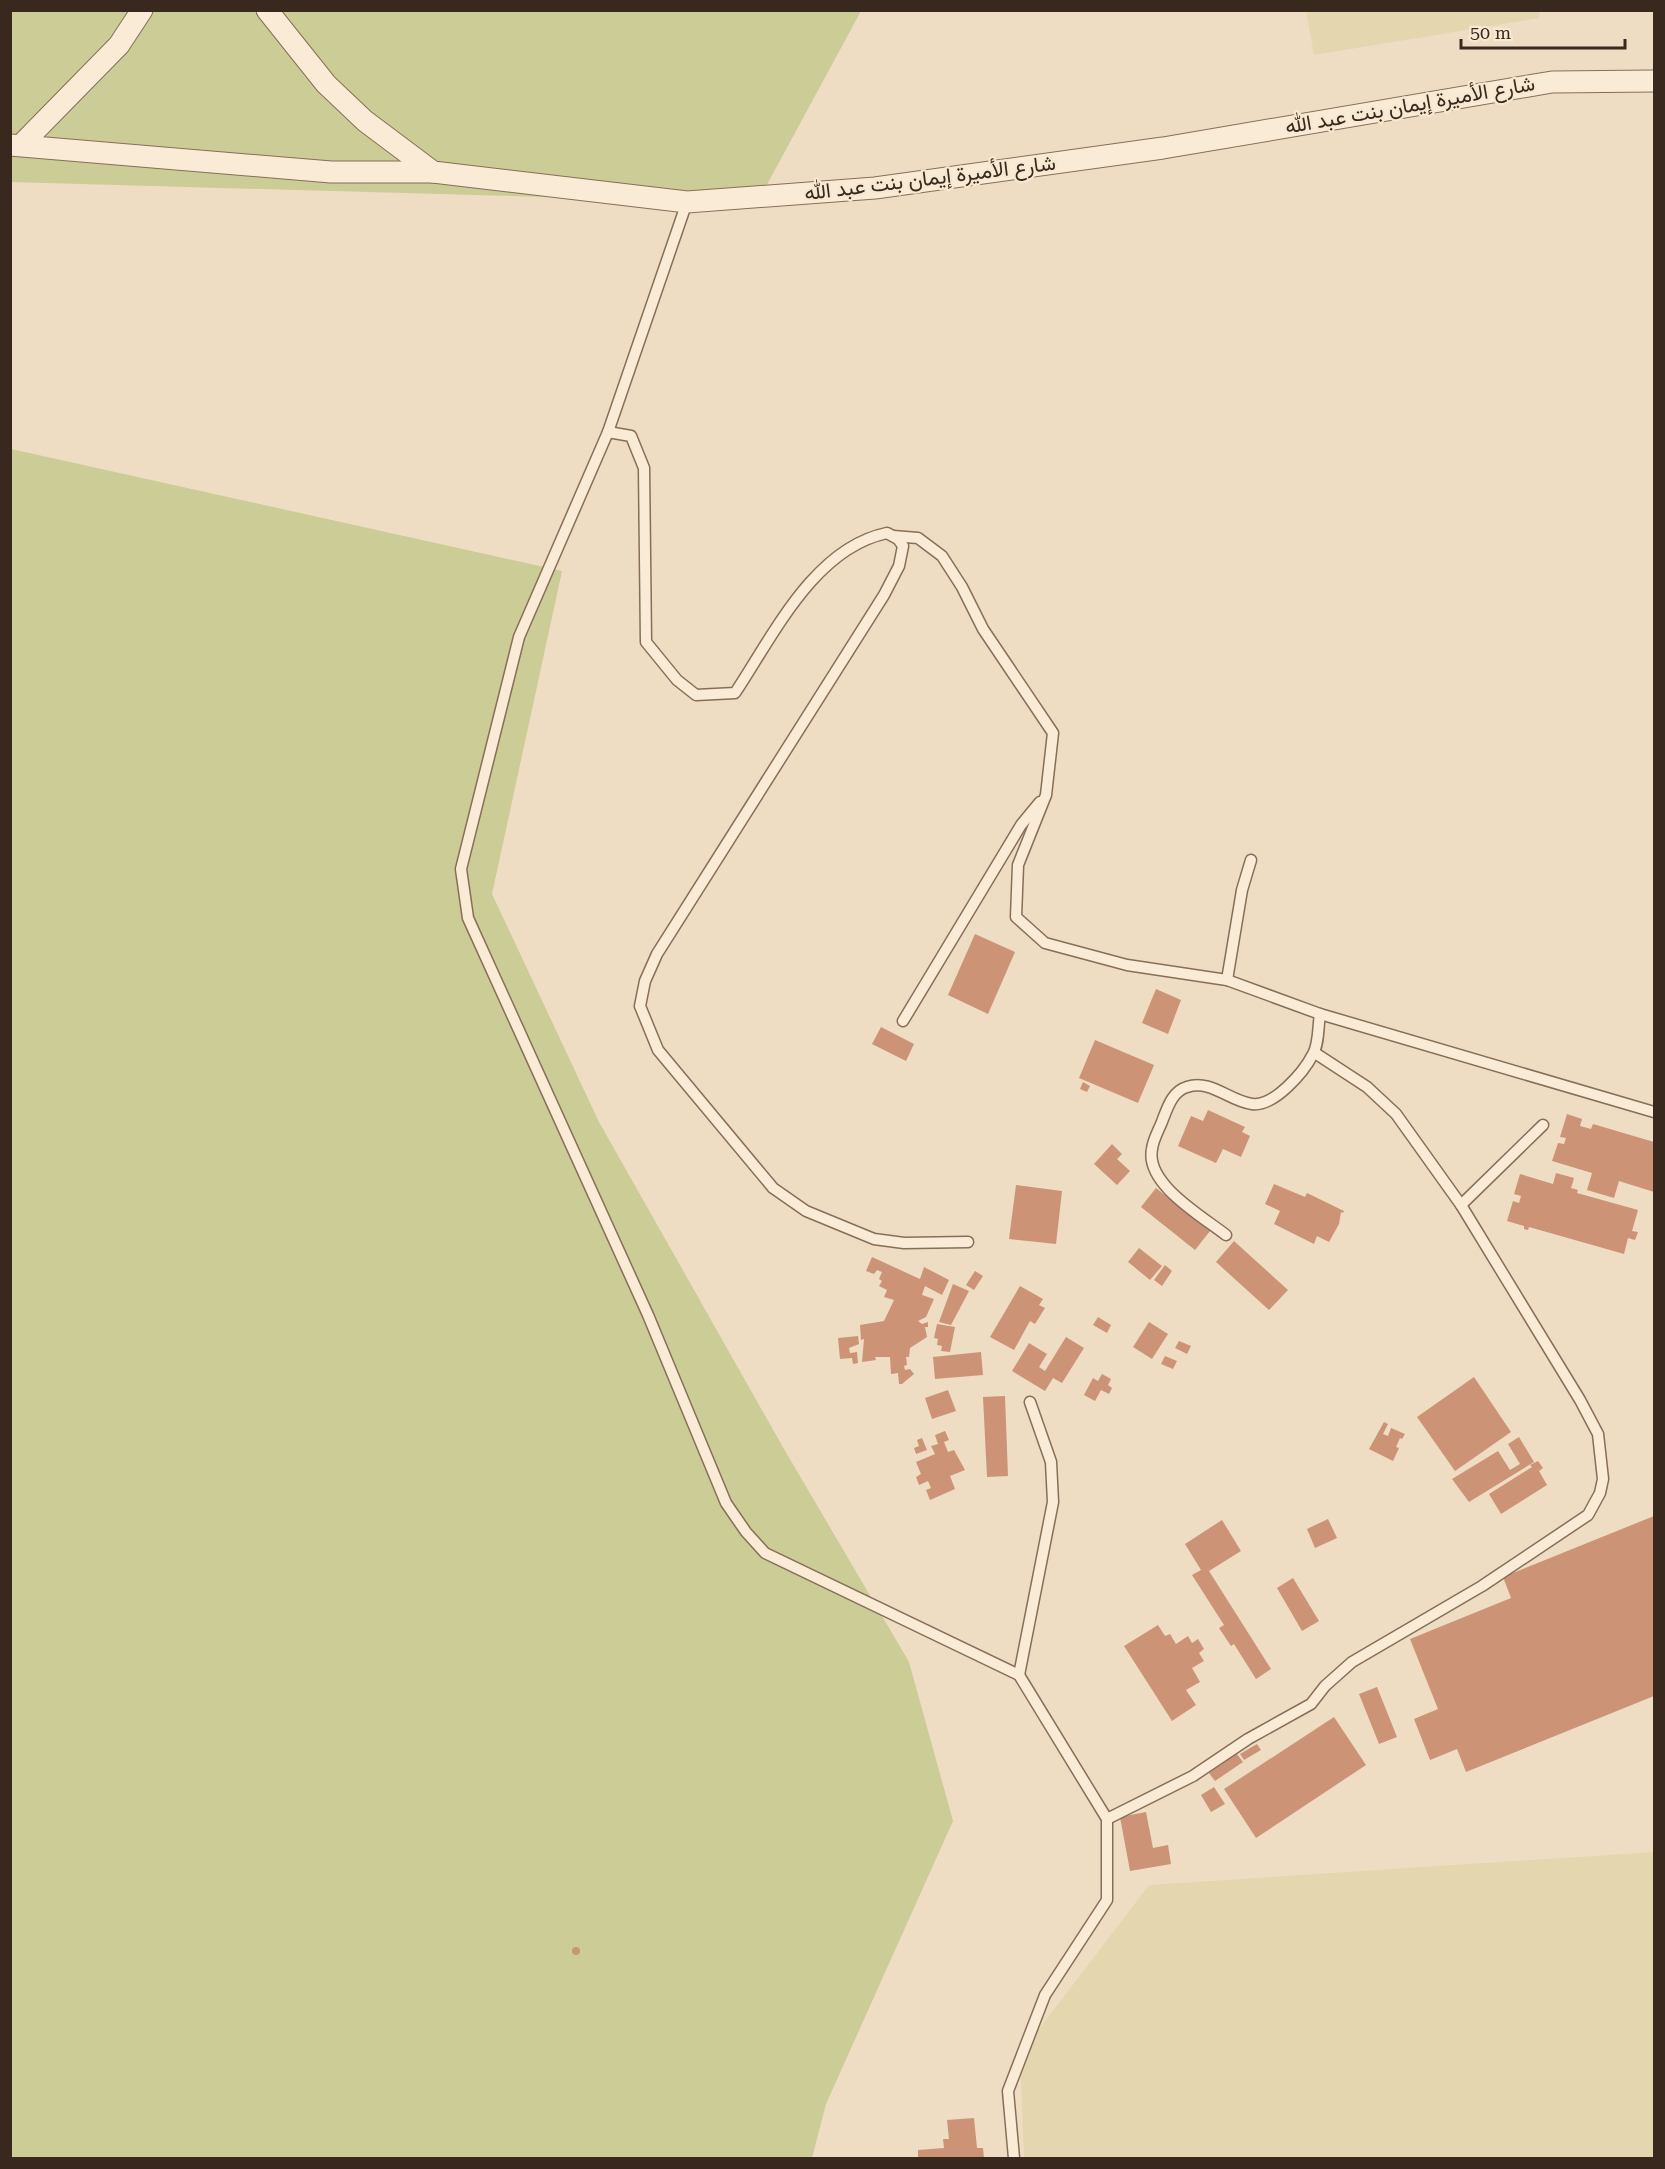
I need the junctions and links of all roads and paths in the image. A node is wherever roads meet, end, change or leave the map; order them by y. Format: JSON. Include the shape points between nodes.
{"nodes":[{"id":1,"x":142,"y":10,"type":"edge"},
{"id":2,"x":267,"y":10,"type":"edge"},
{"id":3,"x":1654,"y":81,"type":"edge"},
{"id":4,"x":16,"y":145,"type":"edge"},
{"id":5,"x":433,"y":172,"type":"junction"},
{"id":6,"x":687,"y":202,"type":"junction"},
{"id":7,"x":608,"y":432,"type":"junction"},
{"id":8,"x":893,"y":537,"type":"junction"},
{"id":9,"x":1046,"y":795,"type":"junction"},
{"id":10,"x":1251,"y":860,"type":"dead end"},
{"id":11,"x":1227,"y":980,"type":"junction"},
{"id":12,"x":1320,"y":1014,"type":"junction"},
{"id":13,"x":903,"y":1020,"type":"dead end"},
{"id":14,"x":1314,"y":1053,"type":"junction"},
{"id":15,"x":1654,"y":1112,"type":"edge"},
{"id":16,"x":1543,"y":1125,"type":"dead end"},
{"id":17,"x":1461,"y":1205,"type":"junction"},
{"id":18,"x":1226,"y":1235,"type":"dead end"},
{"id":19,"x":968,"y":1242,"type":"dead end"},
{"id":20,"x":1030,"y":1402,"type":"dead end"},
{"id":21,"x":1019,"y":1675,"type":"junction"},
{"id":22,"x":1107,"y":1819,"type":"junction"},
{"id":23,"x":1014,"y":2158,"type":"edge"}],
"edges":[{"from":1,"to":4,"type":"street","via":[[119,45]]},
{"from":2,"to":5,"type":"street","via":[[326,84],[365,121]]},
{"from":3,"to":6,"type":"street","name":"شارع الأميرة إيمان بنت عبد الله","via":[[1552,82],[1140,152],[875,188]]},
{"from":4,"to":5,"type":"street","name":"شارع الأميرة إيمان بنت عبد الله","via":[[331,172]]},
{"from":5,"to":6,"type":"street","name":"شارع الأميرة إيمان بنت عبد الله"},
{"from":6,"to":7,"type":"lane"},
{"from":7,"to":8,"type":"lane","via":[[631,436],[644,468],[646,642],[677,680],[696,695],[735,693],[810,580],[860,542],[887,533]]},
{"from":7,"to":21,"type":"lane","via":[[519,638],[461,869],[468,918],[648,1315],[726,1503],[746,1532],[765,1553]]},
{"from":8,"to":9,"type":"lane","via":[[918,538],[942,556],[983,629],[1053,733]]},
{"from":8,"to":19,"type":"lane","via":[[903,546],[899,566],[657,954],[645,981],[640,1006],[658,1050],[773,1188],[806,1211],[874,1239],[904,1244]]},
{"from":9,"to":11,"type":"lane","via":[[1018,865],[1016,916],[1045,943],[1127,964]]},
{"from":9,"to":13,"type":"lane","via":[[1021,825]]},
{"from":10,"to":11,"type":"lane"},
{"from":11,"to":12,"type":"lane"},
{"from":12,"to":14,"type":"lane"},
{"from":12,"to":15,"type":"lane"},
{"from":14,"to":17,"type":"lane","via":[[1367,1087],[1396,1114]]},
{"from":14,"to":18,"type":"lane","via":[[1290,1086],[1257,1104],[1196,1085],[1184,1088],[1171,1100],[1151,1150],[1154,1169],[1161,1183]]},
{"from":16,"to":17,"type":"lane"},
{"from":17,"to":22,"type":"lane","via":[[1598,1434],[1604,1479],[1596,1505],[1588,1515],[1482,1586],[1352,1662],[1311,1704],[1193,1776]]},
{"from":20,"to":21,"type":"lane","via":[[1052,1462],[1053,1502]]},
{"from":21,"to":22,"type":"lane"},
{"from":22,"to":23,"type":"lane","via":[[1107,1900],[1045,1995],[1008,2091]]}]}
